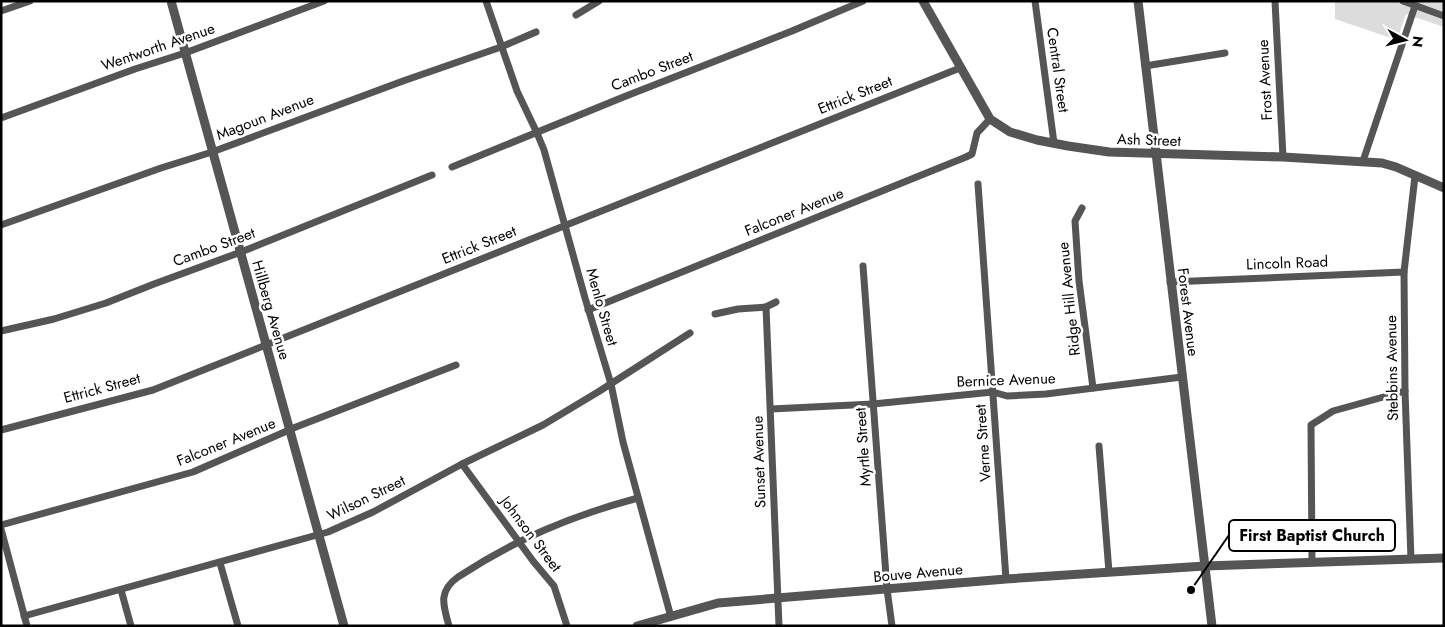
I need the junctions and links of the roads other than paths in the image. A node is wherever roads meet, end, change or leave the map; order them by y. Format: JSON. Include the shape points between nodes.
{"nodes":[{"id":1,"x":30,"y":1,"type":"edge"},
{"id":2,"x":171,"y":1,"type":"edge"},
{"id":3,"x":324,"y":1,"type":"edge"},
{"id":4,"x":486,"y":1,"type":"edge"},
{"id":5,"x":599,"y":1,"type":"edge"},
{"id":6,"x":863,"y":1,"type":"edge"},
{"id":7,"x":923,"y":1,"type":"edge"},
{"id":8,"x":1035,"y":1,"type":"edge"},
{"id":9,"x":1138,"y":1,"type":"edge"},
{"id":10,"x":1275,"y":1,"type":"edge"},
{"id":11,"x":1403,"y":1,"type":"edge"},
{"id":12,"x":1415,"y":6,"type":"junction"},
{"id":13,"x":1,"y":11,"type":"edge"},
{"id":14,"x":576,"y":15,"type":"dead end"},
{"id":15,"x":1444,"y":16,"type":"edge"},
{"id":16,"x":536,"y":32,"type":"dead end"},
{"id":17,"x":501,"y":47,"type":"junction"},
{"id":18,"x":185,"y":53,"type":"junction"},
{"id":19,"x":1225,"y":53,"type":"dead end"},
{"id":20,"x":1145,"y":66,"type":"junction"},
{"id":21,"x":960,"y":68,"type":"junction"},
{"id":22,"x":1,"y":118,"type":"edge"},
{"id":23,"x":990,"y":119,"type":"junction"},
{"id":24,"x":537,"y":132,"type":"junction"},
{"id":25,"x":1054,"y":143,"type":"junction"},
{"id":26,"x":212,"y":152,"type":"junction"},
{"id":27,"x":1156,"y":154,"type":"junction"},
{"id":28,"x":1283,"y":158,"type":"junction"},
{"id":29,"x":1363,"y":161,"type":"junction"},
{"id":30,"x":452,"y":167,"type":"dead end"},
{"id":31,"x":432,"y":175,"type":"dead end"},
{"id":32,"x":1415,"y":176,"type":"junction"},
{"id":33,"x":978,"y":184,"type":"dead end"},
{"id":34,"x":1444,"y":188,"type":"edge"},
{"id":35,"x":1082,"y":208,"type":"dead end"},
{"id":36,"x":1,"y":224,"type":"edge"},
{"id":37,"x":565,"y":225,"type":"junction"},
{"id":38,"x":241,"y":252,"type":"junction"},
{"id":39,"x":863,"y":266,"type":"dead end"},
{"id":40,"x":1404,"y":272,"type":"junction"},
{"id":41,"x":1170,"y":282,"type":"junction"},
{"id":42,"x":776,"y":302,"type":"dead end"},
{"id":43,"x":766,"y":307,"type":"junction"},
{"id":44,"x":588,"y":310,"type":"junction"},
{"id":45,"x":715,"y":314,"type":"dead end"},
{"id":46,"x":1,"y":331,"type":"edge"},
{"id":47,"x":690,"y":333,"type":"dead end"},
{"id":48,"x":266,"y":345,"type":"junction"},
{"id":49,"x":456,"y":365,"type":"dead end"},
{"id":50,"x":1182,"y":377,"type":"junction"},
{"id":51,"x":611,"y":384,"type":"junction"},
{"id":52,"x":1093,"y":388,"type":"junction"},
{"id":53,"x":1406,"y":391,"type":"junction"},
{"id":54,"x":993,"y":392,"type":"junction"},
{"id":55,"x":873,"y":404,"type":"junction"},
{"id":56,"x":771,"y":409,"type":"junction"},
{"id":57,"x":1,"y":430,"type":"edge"},
{"id":58,"x":291,"y":430,"type":"junction"},
{"id":59,"x":1099,"y":446,"type":"dead end"},
{"id":60,"x":462,"y":464,"type":"junction"},
{"id":61,"x":638,"y":498,"type":"junction"},
{"id":62,"x":1,"y":525,"type":"edge"},
{"id":63,"x":1,"y":529,"type":"edge"},
{"id":64,"x":319,"y":536,"type":"junction"},
{"id":65,"x":518,"y":541,"type":"junction"},
{"id":66,"x":1444,"y":558,"type":"edge"},
{"id":67,"x":1411,"y":559,"type":"junction"},
{"id":68,"x":1312,"y":562,"type":"junction"},
{"id":69,"x":220,"y":563,"type":"junction"},
{"id":70,"x":1205,"y":566,"type":"junction"},
{"id":71,"x":1109,"y":572,"type":"junction"},
{"id":72,"x":1006,"y":579,"type":"junction"},
{"id":73,"x":887,"y":589,"type":"junction"},
{"id":74,"x":121,"y":590,"type":"junction"},
{"id":75,"x":778,"y":598,"type":"junction"},
{"id":76,"x":24,"y":616,"type":"junction"},
{"id":77,"x":672,"y":621,"type":"edge"},
{"id":78,"x":27,"y":626,"type":"edge"},
{"id":79,"x":131,"y":626,"type":"edge"},
{"id":80,"x":238,"y":626,"type":"edge"},
{"id":81,"x":344,"y":626,"type":"edge"},
{"id":82,"x":448,"y":626,"type":"edge"},
{"id":83,"x":567,"y":626,"type":"edge"},
{"id":84,"x":637,"y":626,"type":"edge"},
{"id":85,"x":779,"y":626,"type":"edge"},
{"id":86,"x":892,"y":626,"type":"edge"},
{"id":87,"x":1212,"y":626,"type":"edge"}],
"edges":[{"from":1,"to":13,"type":"street"},
{"from":2,"to":18,"type":"street","name":"Hillberg Avenue"},
{"from":3,"to":18,"type":"street","name":"Wentworth Avenue"},
{"from":4,"to":17,"type":"street","name":"Menlo Street"},
{"from":5,"to":14,"type":"street"},
{"from":6,"to":24,"type":"street","name":"Cambo Street"},
{"from":7,"to":21,"type":"street","name":"Ash Street"},
{"from":8,"to":25,"type":"street","name":"Central Street"},
{"from":9,"to":20,"type":"street","name":"Forest Avenue"},
{"from":10,"to":28,"type":"street","name":"Frost Avenue"},
{"from":11,"to":12,"type":"street"},
{"from":12,"to":15,"type":"street"},
{"from":12,"to":29,"type":"street"},
{"from":16,"to":17,"type":"street","name":"Magoun Avenue"},
{"from":17,"to":24,"type":"street","name":"Menlo Street","via":[[516,90]]},
{"from":17,"to":26,"type":"street","name":"Magoun Avenue"},
{"from":18,"to":22,"type":"street","name":"Wentworth Avenue"},
{"from":18,"to":26,"type":"street","name":"Hillberg Avenue"},
{"from":19,"to":20,"type":"street"},
{"from":20,"to":27,"type":"street","name":"Forest Avenue"},
{"from":21,"to":23,"type":"street","name":"Ash Street"},
{"from":21,"to":37,"type":"street","name":"Ettrick Street"},
{"from":23,"to":25,"type":"street","name":"Ash Street","via":[[1010,132]]},
{"from":23,"to":44,"type":"street","name":"Falconer Avenue","via":[[977,133],[972,154],[966,157]]},
{"from":24,"to":30,"type":"street","name":"Cambo Street"},
{"from":24,"to":37,"type":"street","name":"Menlo Street"},
{"from":25,"to":27,"type":"street","name":"Ash Street"},
{"from":26,"to":36,"type":"street","name":"Magoun Avenue"},
{"from":26,"to":38,"type":"street","name":"Hillberg Avenue"},
{"from":27,"to":28,"type":"street","name":"Ash Street"},
{"from":27,"to":41,"type":"street","name":"Forest Avenue"},
{"from":28,"to":29,"type":"street","name":"Ash Street"},
{"from":29,"to":32,"type":"street","name":"Ash Street","via":[[1382,163]]},
{"from":31,"to":38,"type":"street","name":"Cambo Street"},
{"from":32,"to":34,"type":"street","name":"Ash Street"},
{"from":32,"to":40,"type":"street","name":"Stebbins Avenue"},
{"from":33,"to":54,"type":"street","name":"Verne Street"},
{"from":35,"to":52,"type":"street","name":"Ridge Hill Avenue","via":[[1075,221]]},
{"from":37,"to":44,"type":"street","name":"Menlo Street"},
{"from":37,"to":48,"type":"street","name":"Ettrick Street"},
{"from":38,"to":46,"type":"street","name":"Cambo Street","via":[[106,303]]},
{"from":38,"to":48,"type":"street","name":"Hillberg Avenue"},
{"from":39,"to":55,"type":"street","name":"Myrtle Street"},
{"from":40,"to":41,"type":"street","name":"Lincoln Road"},
{"from":40,"to":53,"type":"street","name":"Stebbins Avenue"},
{"from":41,"to":50,"type":"street","name":"Forest Avenue"},
{"from":42,"to":43,"type":"street"},
{"from":43,"to":45,"type":"street"},
{"from":43,"to":56,"type":"street","name":"Sunset Avenue"},
{"from":44,"to":51,"type":"street","name":"Menlo Street"},
{"from":47,"to":51,"type":"street","name":"Wilson Street"},
{"from":48,"to":57,"type":"street","name":"Ettrick Street","via":[[153,390]]},
{"from":48,"to":58,"type":"street","name":"Hillberg Avenue"},
{"from":49,"to":58,"type":"street","name":"Falconer Avenue"},
{"from":50,"to":52,"type":"street","name":"Bernice Avenue"},
{"from":50,"to":70,"type":"street","name":"Forest Avenue"},
{"from":51,"to":60,"type":"street","name":"Wilson Street","via":[[543,425]]},
{"from":51,"to":61,"type":"street","name":"Menlo Street"},
{"from":52,"to":54,"type":"street","name":"Bernice Avenue","via":[[1007,396]]},
{"from":53,"to":67,"type":"street","name":"Stebbins Avenue"},
{"from":53,"to":68,"type":"street","via":[[1333,411],[1311,425]]},
{"from":54,"to":55,"type":"street","name":"Bernice Avenue"},
{"from":54,"to":72,"type":"street","name":"Verne Street"},
{"from":55,"to":56,"type":"street","name":"Bernice Avenue"},
{"from":55,"to":73,"type":"street","name":"Myrtle Street"},
{"from":56,"to":75,"type":"street","name":"Sunset Avenue"},
{"from":58,"to":62,"type":"street","name":"Falconer Avenue","via":[[180,476]]},
{"from":58,"to":64,"type":"street","name":"Hillberg Avenue"},
{"from":59,"to":71,"type":"street"},
{"from":60,"to":64,"type":"street","name":"Wilson Street","via":[[373,512]]},
{"from":60,"to":65,"type":"street","name":"Johnson Street"},
{"from":61,"to":65,"type":"street","via":[[583,514]]},
{"from":61,"to":77,"type":"street","name":"Menlo Street"},
{"from":63,"to":76,"type":"street"},
{"from":64,"to":69,"type":"street","name":"Wilson Street"},
{"from":64,"to":81,"type":"street","name":"Hillberg Avenue"},
{"from":65,"to":82,"type":"street","via":[[449,584],[443,598]]},
{"from":65,"to":83,"type":"street","name":"Johnson Street","via":[[554,586]]},
{"from":66,"to":67,"type":"street","name":"Bouve Avenue"},
{"from":67,"to":68,"type":"street","name":"Bouve Avenue"},
{"from":68,"to":70,"type":"street","name":"Bouve Avenue"},
{"from":69,"to":74,"type":"street","name":"Wilson Street"},
{"from":69,"to":80,"type":"street"},
{"from":70,"to":71,"type":"street","name":"Bouve Avenue"},
{"from":70,"to":87,"type":"street","name":"Forest Avenue"},
{"from":71,"to":72,"type":"street","name":"Bouve Avenue"},
{"from":72,"to":73,"type":"street","name":"Bouve Avenue"},
{"from":73,"to":75,"type":"street","name":"Bouve Avenue"},
{"from":73,"to":86,"type":"street","name":"Myrtle Street"},
{"from":74,"to":76,"type":"street","name":"Wilson Street"},
{"from":74,"to":79,"type":"street"},
{"from":75,"to":77,"type":"street","name":"Bouve Avenue","via":[[718,603]]},
{"from":75,"to":85,"type":"street","name":"Sunset Avenue"},
{"from":76,"to":78,"type":"street"},
{"from":77,"to":84,"type":"street","name":"Bouve Avenue"}]}
